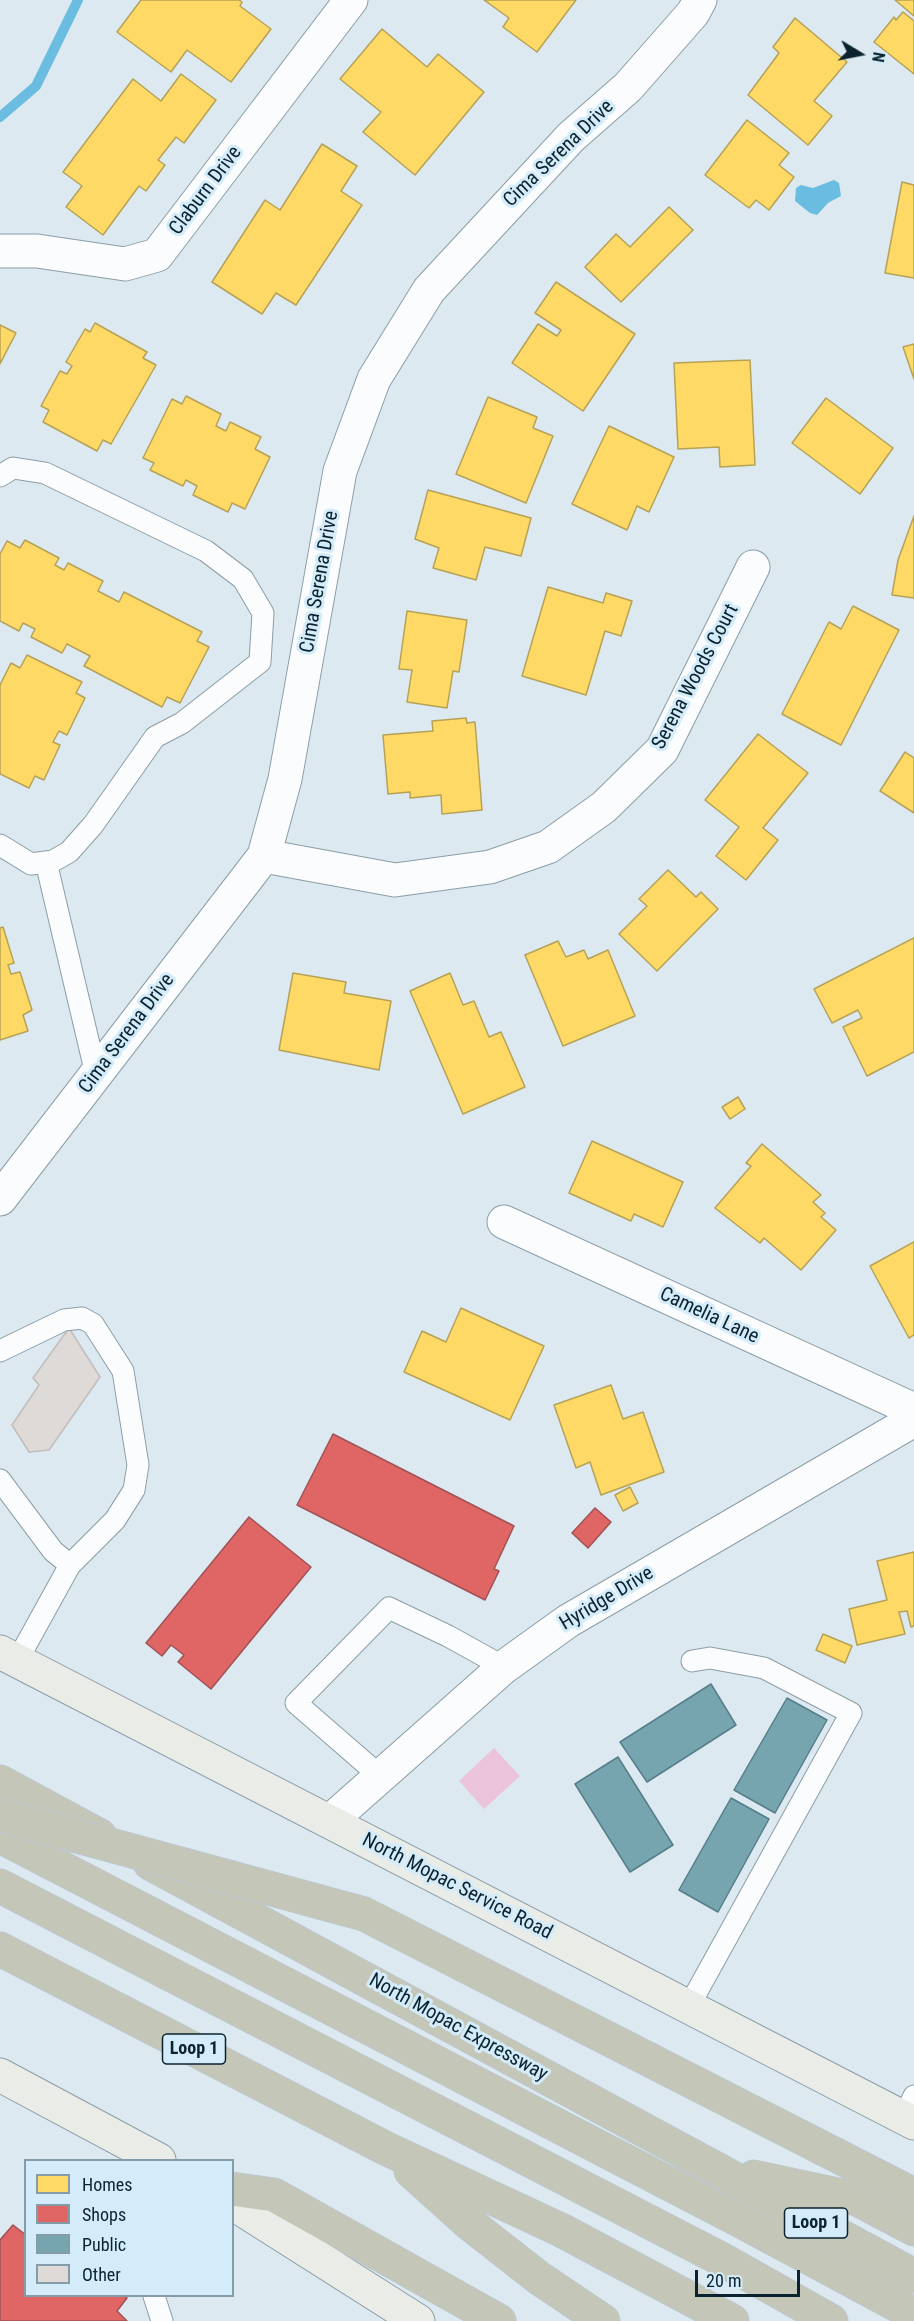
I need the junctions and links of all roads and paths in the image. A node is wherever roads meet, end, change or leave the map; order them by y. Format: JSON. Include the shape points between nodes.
{"nodes":[{"id":1,"x":351,"y":0,"type":"edge"},
{"id":2,"x":699,"y":0,"type":"edge"},
{"id":3,"x":0,"y":251,"type":"edge"},
{"id":4,"x":0,"y":476,"type":"edge"},
{"id":5,"x":753,"y":567,"type":"dead end"},
{"id":6,"x":0,"y":845,"type":"edge"},
{"id":7,"x":264,"y":856,"type":"junction"},
{"id":8,"x":46,"y":862,"type":"junction"},
{"id":9,"x":96,"y":1074,"type":"junction"},
{"id":10,"x":0,"y":1199,"type":"edge"},
{"id":11,"x":504,"y":1222,"type":"dead end"},
{"id":12,"x":0,"y":1351,"type":"edge"},
{"id":13,"x":914,"y":1410,"type":"edge"},
{"id":14,"x":914,"y":1420,"type":"edge"},
{"id":15,"x":0,"y":1480,"type":"edge"},
{"id":16,"x":70,"y":1565,"type":"junction"},
{"id":17,"x":9,"y":1657,"type":"edge"},
{"id":18,"x":692,"y":1661,"type":"dead end"},
{"id":19,"x":504,"y":1667,"type":"junction"},
{"id":20,"x":380,"y":1776,"type":"junction"},
{"id":21,"x":0,"y":1782,"type":"edge"},
{"id":22,"x":0,"y":1815,"type":"edge"},
{"id":23,"x":330,"y":1821,"type":"junction"},
{"id":24,"x":0,"y":1830,"type":"edge"},
{"id":25,"x":0,"y":1836,"type":"edge"},
{"id":26,"x":0,"y":1886,"type":"edge"},
{"id":27,"x":0,"y":1949,"type":"edge"},
{"id":28,"x":689,"y":2006,"type":"junction"},
{"id":29,"x":0,"y":2075,"type":"edge"},
{"id":30,"x":911,"y":2112,"type":"edge"},
{"id":31,"x":387,"y":2149,"type":"junction"},
{"id":32,"x":157,"y":2159,"type":"edge"},
{"id":33,"x":718,"y":2169,"type":"junction"},
{"id":34,"x":234,"y":2189,"type":"edge"},
{"id":35,"x":914,"y":2195,"type":"edge"},
{"id":36,"x":234,"y":2204,"type":"edge"},
{"id":37,"x":914,"y":2210,"type":"edge"},
{"id":38,"x":914,"y":2229,"type":"edge"},
{"id":39,"x":914,"y":2276,"type":"edge"},
{"id":40,"x":155,"y":2297,"type":"edge"},
{"id":41,"x":914,"y":2314,"type":"edge"},
{"id":42,"x":162,"y":2321,"type":"edge"},
{"id":43,"x":418,"y":2321,"type":"edge"},
{"id":44,"x":499,"y":2321,"type":"edge"},
{"id":45,"x":603,"y":2321,"type":"edge"},
{"id":46,"x":732,"y":2321,"type":"edge"},
{"id":47,"x":831,"y":2321,"type":"edge"}],
"edges":[{"from":1,"to":3,"type":"street","name":"Claburn Drive","via":[[157,255],[125,264],[37,251]]},
{"from":2,"to":7,"type":"street","name":"Cima Serena Drive","via":[[693,13],[628,87],[570,137],[429,290],[374,379],[340,471],[285,779]]},
{"from":4,"to":8,"type":"lane","via":[[13,468],[45,472],[206,551],[243,579],[263,613],[260,662],[182,723],[155,736],[93,825],[69,852]]},
{"from":5,"to":7,"type":"street","name":"Serena Woods Court","via":[[662,750],[604,807],[548,847],[490,867],[395,880]]},
{"from":6,"to":8,"type":"lane","via":[[31,864]]},
{"from":7,"to":9,"type":"street","name":"Cima Serena Drive"},
{"from":8,"to":9,"type":"lane"},
{"from":9,"to":10,"type":"street","name":"Cima Serena Drive"},
{"from":11,"to":13,"type":"street","name":"Camelia Lane"},
{"from":12,"to":16,"type":"lane","via":[[64,1320],[82,1318],[93,1324],[123,1371],[138,1465],[134,1490],[115,1520]]},
{"from":14,"to":19,"type":"street","name":"Hyridge Drive","via":[[568,1621]]},
{"from":15,"to":16,"type":"lane","via":[[52,1551]]},
{"from":16,"to":17,"type":"lane"},
{"from":17,"to":23,"type":"main road","name":"North Mopac Service Road"},
{"from":18,"to":28,"type":"lane","via":[[710,1658],[764,1668],[851,1713]]},
{"from":19,"to":20,"type":"street","name":"Hyridge Drive"},
{"from":19,"to":20,"type":"lane","via":[[389,1608],[296,1703]]},
{"from":20,"to":23,"type":"street","name":"Hyridge Drive"},
{"from":21,"to":33,"type":"highway","name":"North Mopac Expressway","number":"Loop 1"},
{"from":22,"to":35,"type":"highway","bridge":true,"via":[[364,1914]]},
{"from":23,"to":28,"type":"main road","name":"North Mopac Service Road"},
{"from":24,"to":37,"type":"highway","via":[[357,1927]]},
{"from":25,"to":41,"type":"highway"},
{"from":26,"to":47,"type":"highway","via":[[721,2259]]},
{"from":27,"to":31,"type":"highway","number":"Loop 1"},
{"from":28,"to":30,"type":"main road","name":"North Mopac Service Road"},
{"from":29,"to":32,"type":"main road"},
{"from":31,"to":45,"type":"highway","via":[[470,2224]]},
{"from":31,"to":46,"type":"highway","number":"Loop 1","via":[[561,2230]]},
{"from":33,"to":38,"type":"highway","via":[[857,2199]]},
{"from":33,"to":39,"type":"highway","name":"North Mopac Expressway","number":"Loop 1"},
{"from":34,"to":44,"type":"highway","via":[[274,2195]]},
{"from":36,"to":43,"type":"main road"},
{"from":40,"to":42,"type":"lane"}]}
